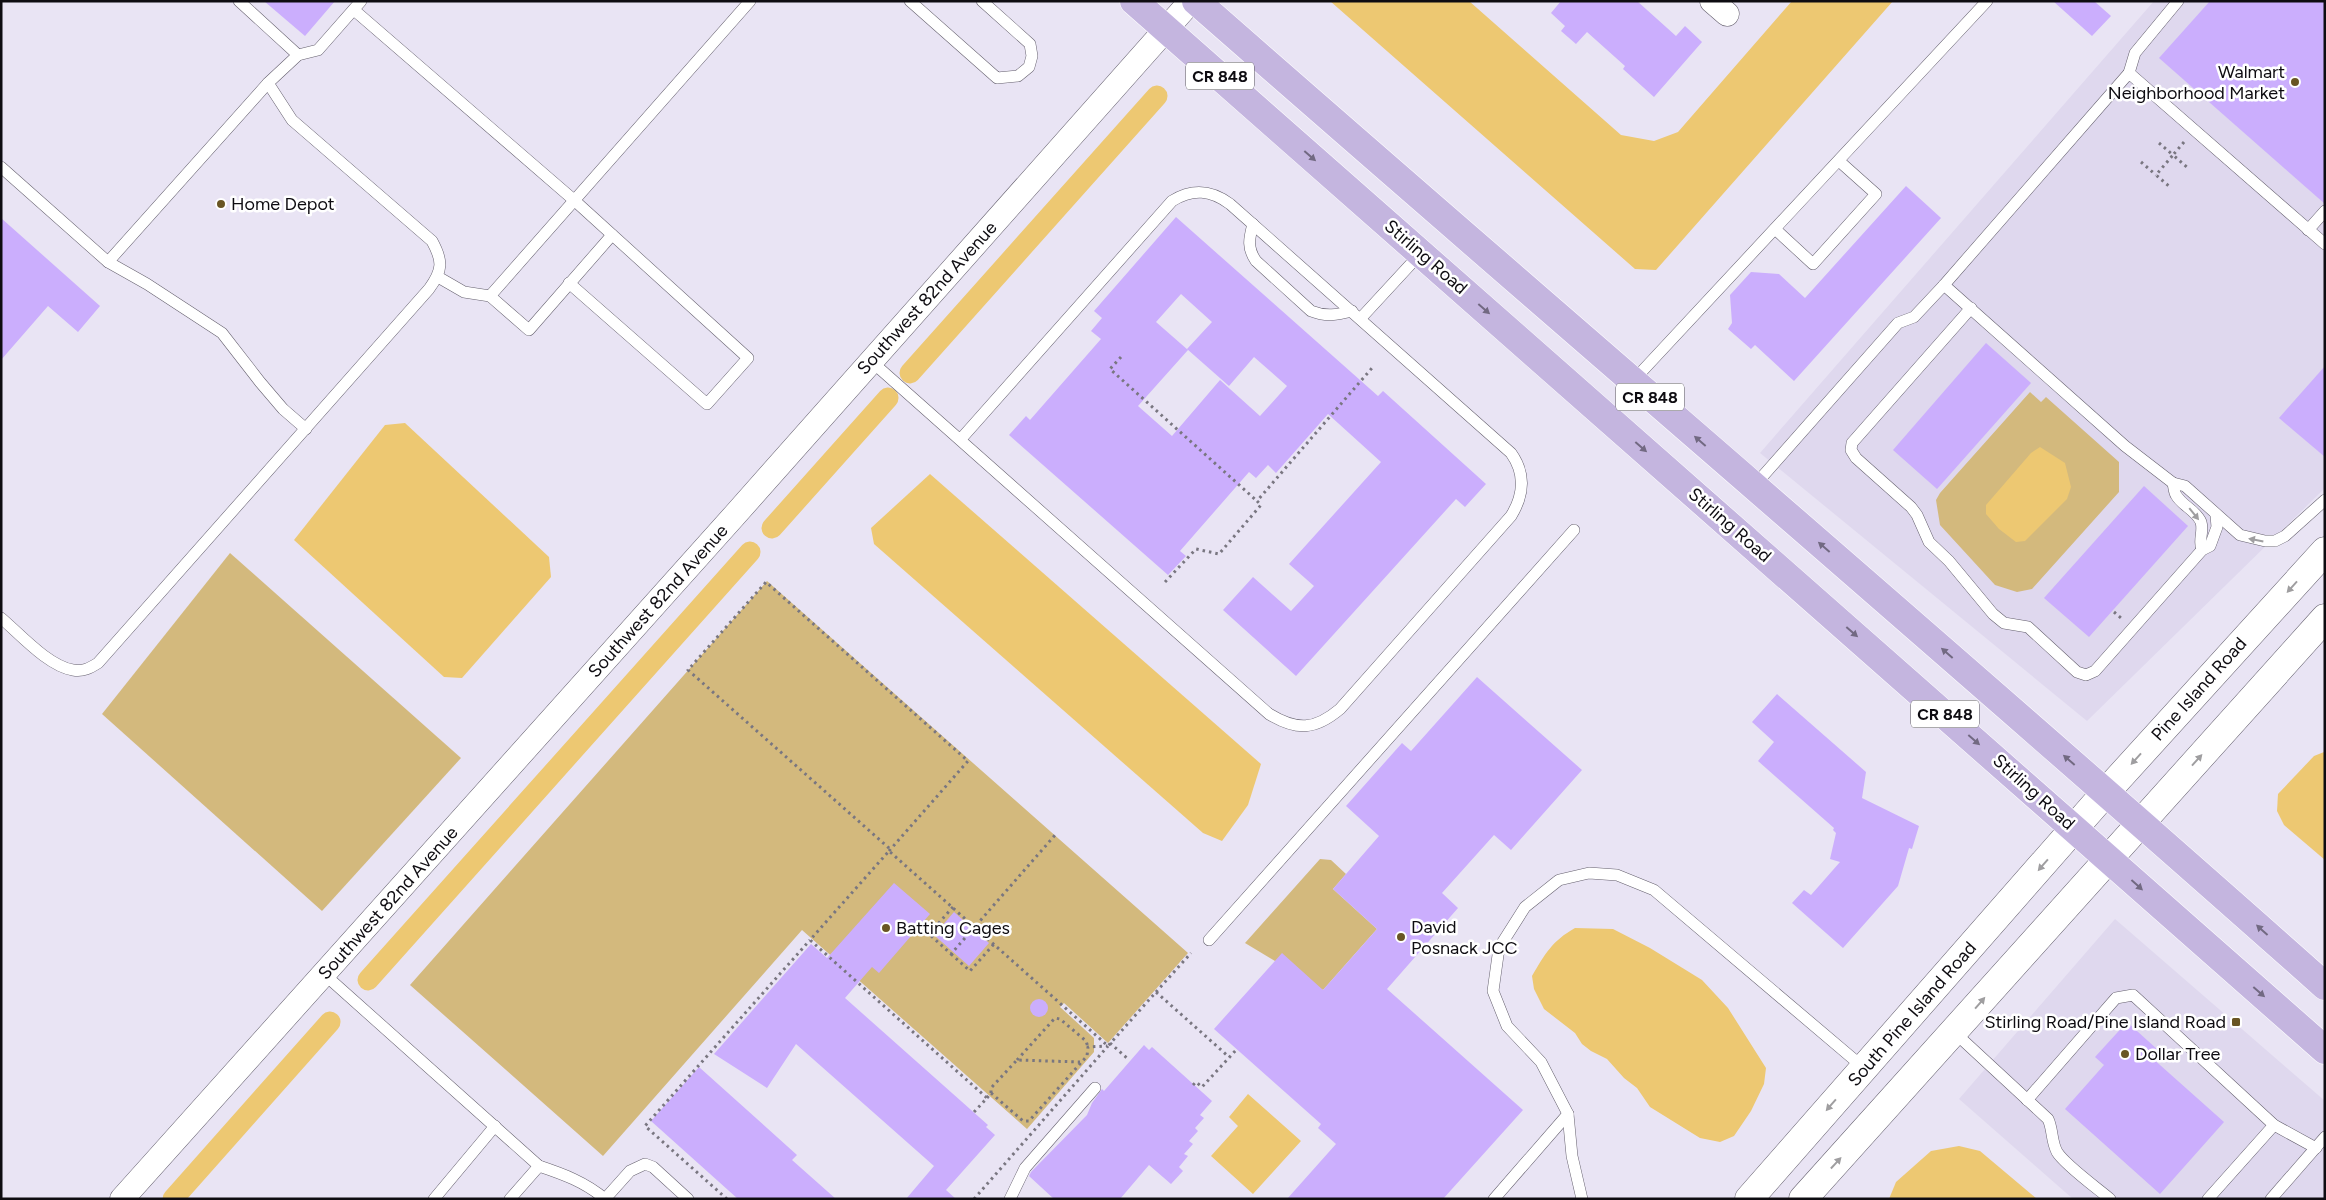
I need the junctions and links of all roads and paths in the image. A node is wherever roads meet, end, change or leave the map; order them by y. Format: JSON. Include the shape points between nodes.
{"nodes":[{"id":1,"x":239,"y":1,"type":"edge"},
{"id":2,"x":750,"y":1,"type":"edge"},
{"id":3,"x":910,"y":1,"type":"edge"},
{"id":4,"x":982,"y":1,"type":"edge"},
{"id":5,"x":1134,"y":1,"type":"edge"},
{"id":6,"x":1191,"y":1,"type":"edge"},
{"id":7,"x":1196,"y":1,"type":"edge"},
{"id":8,"x":1987,"y":1,"type":"edge"},
{"id":9,"x":2178,"y":1,"type":"edge"},
{"id":10,"x":357,"y":6,"type":"edge"},
{"id":11,"x":1166,"y":29,"type":"junction"},
{"id":12,"x":298,"y":55,"type":"junction"},
{"id":13,"x":2129,"y":73,"type":"junction"},
{"id":14,"x":268,"y":83,"type":"junction"},
{"id":15,"x":2190,"y":135,"type":"dead end"},
{"id":16,"x":2159,"y":143,"type":"dead end"},
{"id":17,"x":2173,"y":155,"type":"junction"},
{"id":18,"x":1839,"y":161,"type":"junction"},
{"id":19,"x":2141,"y":162,"type":"dead end"},
{"id":20,"x":1,"y":167,"type":"edge"},
{"id":21,"x":2188,"y":168,"type":"dead end"},
{"id":22,"x":2156,"y":175,"type":"junction"},
{"id":23,"x":2170,"y":187,"type":"dead end"},
{"id":24,"x":575,"y":201,"type":"junction"},
{"id":25,"x":2325,"y":211,"type":"edge"},
{"id":26,"x":1253,"y":224,"type":"junction"},
{"id":27,"x":1775,"y":229,"type":"junction"},
{"id":28,"x":2308,"y":230,"type":"junction"},
{"id":29,"x":612,"y":235,"type":"junction"},
{"id":30,"x":2325,"y":244,"type":"edge"},
{"id":31,"x":1421,"y":254,"type":"junction"},
{"id":32,"x":108,"y":262,"type":"junction"},
{"id":33,"x":438,"y":277,"type":"junction"},
{"id":34,"x":569,"y":283,"type":"junction"},
{"id":35,"x":1944,"y":285,"type":"junction"},
{"id":36,"x":490,"y":296,"type":"junction"},
{"id":37,"x":1971,"y":308,"type":"junction"},
{"id":38,"x":1357,"y":314,"type":"junction"},
{"id":39,"x":1121,"y":357,"type":"dead end"},
{"id":40,"x":871,"y":361,"type":"junction"},
{"id":41,"x":1372,"y":368,"type":"dead end"},
{"id":42,"x":1632,"y":382,"type":"junction"},
{"id":43,"x":1604,"y":414,"type":"junction"},
{"id":44,"x":306,"y":428,"type":"junction"},
{"id":45,"x":960,"y":440,"type":"junction"},
{"id":46,"x":2173,"y":483,"type":"junction"},
{"id":47,"x":1754,"y":487,"type":"junction"},
{"id":48,"x":2325,"y":500,"type":"edge"},
{"id":49,"x":1256,"y":501,"type":"junction"},
{"id":50,"x":2216,"y":515,"type":"junction"},
{"id":51,"x":1574,"y":530,"type":"dead end"},
{"id":52,"x":2202,"y":550,"type":"junction"},
{"id":53,"x":2325,"y":551,"type":"edge"},
{"id":54,"x":1166,"y":582,"type":"dead end"},
{"id":55,"x":1,"y":618,"type":"edge"},
{"id":56,"x":2325,"y":618,"type":"edge"},
{"id":57,"x":2106,"y":792,"type":"junction"},
{"id":58,"x":2141,"y":822,"type":"junction"},
{"id":59,"x":2075,"y":829,"type":"junction"},
{"id":60,"x":1056,"y":834,"type":"dead end"},
{"id":61,"x":890,"y":850,"type":"junction"},
{"id":62,"x":2108,"y":858,"type":"junction"},
{"id":63,"x":953,"y":907,"type":"junction"},
{"id":64,"x":974,"y":926,"type":"junction"},
{"id":65,"x":810,"y":940,"type":"junction"},
{"id":66,"x":1209,"y":940,"type":"dead end"},
{"id":67,"x":994,"y":944,"type":"junction"},
{"id":68,"x":1191,"y":953,"type":"dead end"},
{"id":69,"x":951,"y":954,"type":"junction"},
{"id":70,"x":324,"y":974,"type":"junction"},
{"id":71,"x":2325,"y":986,"type":"edge"},
{"id":72,"x":1156,"y":992,"type":"junction"},
{"id":73,"x":1954,"y":1032,"type":"junction"},
{"id":74,"x":1109,"y":1044,"type":"junction"},
{"id":75,"x":1088,"y":1047,"type":"junction"},
{"id":76,"x":1237,"y":1049,"type":"dead end"},
{"id":77,"x":2325,"y":1050,"type":"edge"},
{"id":78,"x":1230,"y":1057,"type":"junction"},
{"id":79,"x":1128,"y":1059,"type":"dead end"},
{"id":80,"x":1017,"y":1060,"type":"junction"},
{"id":81,"x":1081,"y":1062,"type":"junction"},
{"id":82,"x":1864,"y":1068,"type":"junction"},
{"id":83,"x":1193,"y":1085,"type":"dead end"},
{"id":84,"x":1095,"y":1088,"type":"dead end"},
{"id":85,"x":991,"y":1093,"type":"junction"},
{"id":86,"x":987,"y":1098,"type":"junction"},
{"id":87,"x":2027,"y":1100,"type":"junction"},
{"id":88,"x":974,"y":1112,"type":"dead end"},
{"id":89,"x":1568,"y":1114,"type":"junction"},
{"id":90,"x":2274,"y":1125,"type":"junction"},
{"id":91,"x":495,"y":1126,"type":"junction"},
{"id":92,"x":2325,"y":1137,"type":"edge"},
{"id":93,"x":2316,"y":1148,"type":"junction"},
{"id":94,"x":539,"y":1166,"type":"junction"},
{"id":95,"x":1578,"y":1196,"type":"edge"},
{"id":96,"x":122,"y":1199,"type":"edge"},
{"id":97,"x":434,"y":1199,"type":"edge"},
{"id":98,"x":510,"y":1199,"type":"edge"},
{"id":99,"x":688,"y":1199,"type":"edge"},
{"id":100,"x":727,"y":1199,"type":"edge"},
{"id":101,"x":974,"y":1199,"type":"edge"},
{"id":102,"x":1010,"y":1199,"type":"edge"},
{"id":103,"x":1494,"y":1199,"type":"edge"},
{"id":104,"x":1749,"y":1199,"type":"edge"},
{"id":105,"x":1803,"y":1199,"type":"edge"},
{"id":106,"x":2110,"y":1199,"type":"edge"},
{"id":107,"x":2208,"y":1199,"type":"edge"},
{"id":108,"x":2271,"y":1199,"type":"edge"}],
"edges":[{"from":1,"to":12,"type":"lane"},
{"from":2,"to":24,"type":"lane"},
{"from":3,"to":4,"type":"lane","via":[[997,78],[1018,76],[1029,67],[1032,56],[1030,44]]},
{"from":5,"to":11,"type":"main road","name":"Stirling Road","number":"CR 848"},
{"from":6,"to":11,"type":"street","name":"Southwest 82nd Avenue"},
{"from":7,"to":42,"type":"main road","number":"CR 848"},
{"from":8,"to":18,"type":"lane"},
{"from":9,"to":13,"type":"lane","via":[[2135,53]]},
{"from":10,"to":12,"type":"lane","via":[[318,50]]},
{"from":10,"to":24,"type":"lane"},
{"from":11,"to":31,"type":"main road","name":"Stirling Road","number":"CR 848","one_way":true},
{"from":11,"to":40,"type":"street","name":"Southwest 82nd Avenue"},
{"from":12,"to":14,"type":"lane"},
{"from":13,"to":28,"type":"lane"},
{"from":13,"to":35,"type":"lane"},
{"from":14,"to":32,"type":"lane"},
{"from":14,"to":33,"type":"lane","via":[[292,120],[432,241],[441,258]]},
{"from":15,"to":17,"type":"path"},
{"from":16,"to":17,"type":"path"},
{"from":17,"to":21,"type":"path"},
{"from":17,"to":22,"type":"path"},
{"from":18,"to":27,"type":"lane"},
{"from":18,"to":27,"type":"lane","via":[[1876,194],[1813,264]]},
{"from":19,"to":22,"type":"path"},
{"from":20,"to":32,"type":"lane"},
{"from":22,"to":23,"type":"path"},
{"from":24,"to":29,"type":"lane"},
{"from":24,"to":36,"type":"lane"},
{"from":25,"to":28,"type":"lane"},
{"from":26,"to":38,"type":"lane"},
{"from":26,"to":38,"type":"lane","via":[[1250,252],[1310,312]]},
{"from":26,"to":45,"type":"lane","via":[[1224,200],[1208,192],[1194,192],[1172,201]]},
{"from":27,"to":42,"type":"lane"},
{"from":28,"to":30,"type":"lane"},
{"from":29,"to":34,"type":"lane"},
{"from":29,"to":34,"type":"lane","via":[[748,358],[707,404]]},
{"from":31,"to":38,"type":"lane"},
{"from":31,"to":43,"type":"main road","name":"Stirling Road","number":"CR 848","one_way":true},
{"from":32,"to":44,"type":"lane","via":[[222,333],[283,409]]},
{"from":33,"to":36,"type":"lane","via":[[464,292]]},
{"from":33,"to":44,"type":"lane"},
{"from":34,"to":36,"type":"lane","via":[[529,330]]},
{"from":35,"to":37,"type":"lane"},
{"from":35,"to":47,"type":"lane","via":[[1914,317],[1898,323]]},
{"from":37,"to":46,"type":"lane","via":[[2125,446]]},
{"from":37,"to":52,"type":"lane","via":[[1852,443],[1851,450],[1911,507],[1929,542],[1993,614],[2004,624],[2028,627],[2077,672],[2086,676]]},
{"from":38,"to":45,"type":"lane","via":[[1511,453],[1520,469],[1521,493],[1511,516],[1340,709],[1319,724],[1294,725],[1269,714]]},
{"from":39,"to":49,"type":"path","via":[[1110,370]]},
{"from":40,"to":45,"type":"lane"},
{"from":40,"to":70,"type":"street","name":"Southwest 82nd Avenue"},
{"from":41,"to":49,"type":"path"},
{"from":42,"to":43,"type":"main road"},
{"from":47,"to":42,"type":"main road","number":"CR 848","one_way":true},
{"from":43,"to":59,"type":"main road","name":"Stirling Road","number":"CR 848","one_way":true},
{"from":44,"to":55,"type":"lane","via":[[98,663],[87,670],[72,670],[50,660]]},
{"from":46,"to":50,"type":"lane","via":[[2185,486]]},
{"from":46,"to":52,"type":"lane","one_way":true,"via":[[2176,496],[2201,522],[2199,543]]},
{"from":57,"to":47,"type":"main road","number":"CR 848","one_way":true},
{"from":48,"to":50,"type":"lane","one_way":true,"via":[[2293,530],[2275,541],[2252,540],[2240,535]]},
{"from":49,"to":54,"type":"path","via":[[1262,505],[1219,554],[1196,549]]},
{"from":50,"to":52,"type":"lane","via":[[2214,537],[2210,546]]},
{"from":51,"to":66,"type":"lane"},
{"from":53,"to":57,"type":"main road","name":"Pine Island Road","one_way":true},
{"from":58,"to":56,"type":"main road","one_way":true},
{"from":57,"to":58,"type":"main road","number":"CR 848"},
{"from":57,"to":59,"type":"main road","name":"Pine Island Road"},
{"from":58,"to":62,"type":"main road"},
{"from":71,"to":58,"type":"main road","number":"CR 848","one_way":true},
{"from":59,"to":62,"type":"main road","name":"Stirling Road","number":"CR 848"},
{"from":59,"to":82,"type":"main road","name":"South Pine Island Road","one_way":true},
{"from":60,"to":64,"type":"path"},
{"from":61,"to":61,"type":"path","via":[[968,761],[766,582],[688,670]]},
{"from":61,"to":63,"type":"path"},
{"from":61,"to":65,"type":"path"},
{"from":73,"to":62,"type":"main road","one_way":true},
{"from":62,"to":77,"type":"main road","name":"Stirling Road","number":"CR 848","one_way":true},
{"from":63,"to":64,"type":"path"},
{"from":63,"to":69,"type":"path","via":[[929,934]]},
{"from":64,"to":67,"type":"path"},
{"from":64,"to":69,"type":"path"},
{"from":65,"to":86,"type":"path"},
{"from":65,"to":100,"type":"path","via":[[645,1126]]},
{"from":67,"to":69,"type":"path","via":[[970,971]]},
{"from":67,"to":74,"type":"path"},
{"from":68,"to":72,"type":"path"},
{"from":70,"to":91,"type":"lane"},
{"from":70,"to":96,"type":"street","name":"Southwest 82nd Avenue"},
{"from":72,"to":74,"type":"path"},
{"from":72,"to":78,"type":"path"},
{"from":73,"to":87,"type":"lane"},
{"from":105,"to":73,"type":"main road","one_way":true},
{"from":74,"to":75,"type":"path"},
{"from":74,"to":79,"type":"path"},
{"from":74,"to":101,"type":"path"},
{"from":75,"to":80,"type":"path","via":[[1086,1041],[1056,1018]]},
{"from":75,"to":81,"type":"path","via":[[1088,1054]]},
{"from":76,"to":78,"type":"path"},
{"from":78,"to":83,"type":"path","via":[[1202,1087],[1196,1082]]},
{"from":80,"to":81,"type":"path"},
{"from":80,"to":85,"type":"path","via":[[991,1088]]},
{"from":81,"to":85,"type":"path","via":[[1027,1122]]},
{"from":82,"to":89,"type":"lane","via":[[1654,890],[1617,875],[1589,873],[1559,880],[1525,907],[1498,948],[1493,991],[1508,1026],[1540,1062]]},
{"from":82,"to":104,"type":"main road","name":"South Pine Island Road","one_way":true},
{"from":84,"to":102,"type":"lane","via":[[1025,1168]]},
{"from":85,"to":86,"type":"path"},
{"from":86,"to":88,"type":"path"},
{"from":87,"to":90,"type":"lane","via":[[2116,998],[2133,995]]},
{"from":87,"to":106,"type":"lane","via":[[2048,1118],[2052,1142],[2058,1154]]},
{"from":89,"to":95,"type":"lane"},
{"from":89,"to":103,"type":"lane"},
{"from":90,"to":93,"type":"lane"},
{"from":90,"to":107,"type":"lane"},
{"from":91,"to":94,"type":"lane"},
{"from":91,"to":97,"type":"lane"},
{"from":92,"to":93,"type":"lane"},
{"from":93,"to":108,"type":"lane"},
{"from":94,"to":98,"type":"lane"},
{"from":94,"to":99,"type":"lane","via":[[574,1178],[604,1199],[630,1170],[645,1164],[653,1167]]}]}
